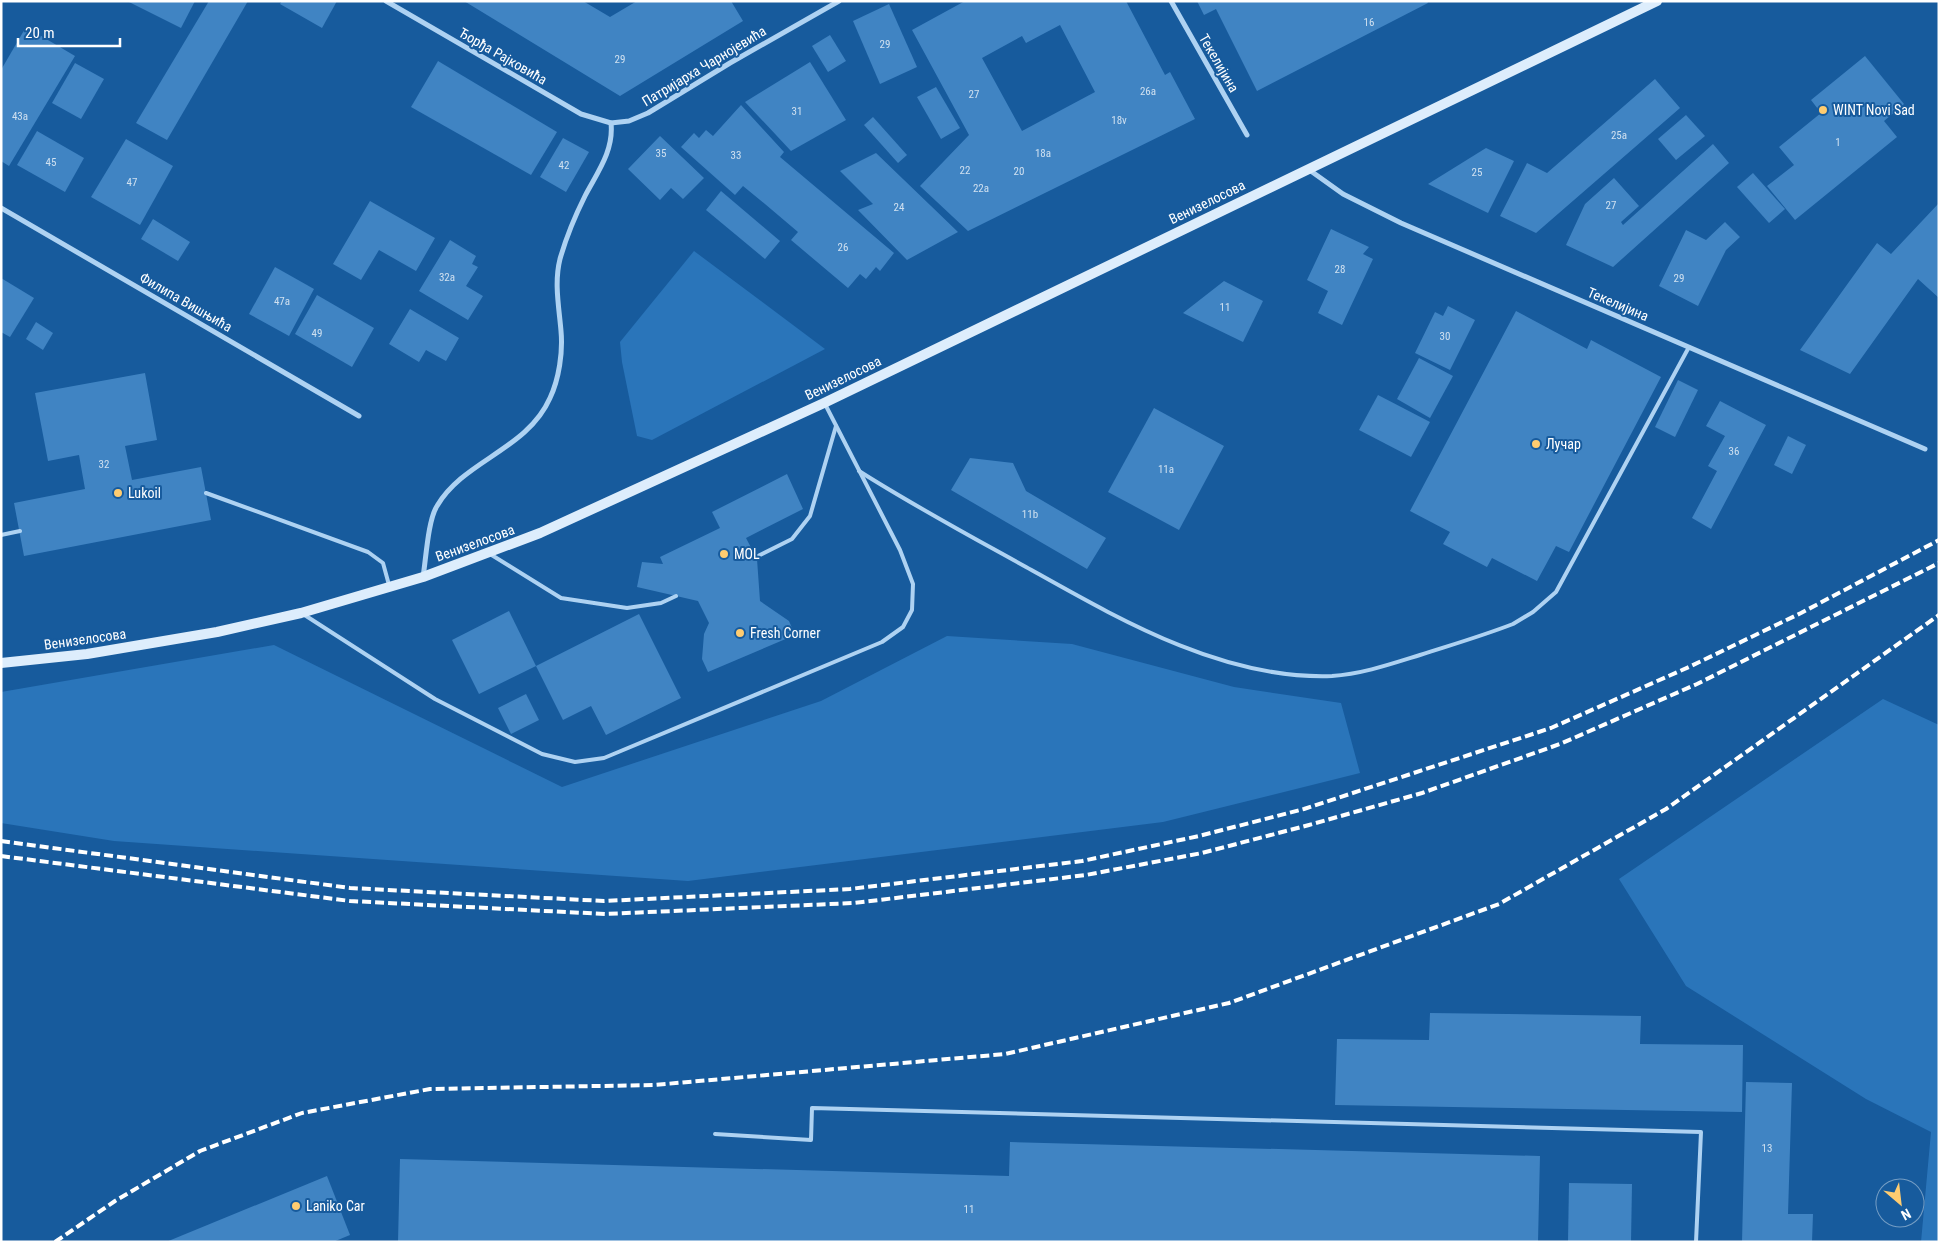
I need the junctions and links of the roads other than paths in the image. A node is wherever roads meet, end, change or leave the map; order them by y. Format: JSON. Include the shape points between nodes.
{"nodes":[{"id":1,"x":386,"y":1,"type":"edge"},
{"id":2,"x":839,"y":1,"type":"edge"},
{"id":3,"x":1171,"y":1,"type":"edge"},
{"id":4,"x":1657,"y":1,"type":"edge"},
{"id":5,"x":611,"y":123,"type":"junction"},
{"id":6,"x":1247,"y":136,"type":"dead end"},
{"id":7,"x":1308,"y":168,"type":"junction"},
{"id":8,"x":1,"y":208,"type":"edge"},
{"id":9,"x":1689,"y":347,"type":"junction"},
{"id":10,"x":824,"y":402,"type":"junction"},
{"id":11,"x":360,"y":416,"type":"dead end"},
{"id":12,"x":836,"y":426,"type":"junction"},
{"id":13,"x":1925,"y":449,"type":"dead end"},
{"id":14,"x":860,"y":471,"type":"junction"},
{"id":15,"x":206,"y":493,"type":"dead end"},
{"id":16,"x":20,"y":531,"type":"dead end"},
{"id":17,"x":1,"y":535,"type":"edge"},
{"id":18,"x":488,"y":553,"type":"junction"},
{"id":19,"x":756,"y":557,"type":"dead end"},
{"id":20,"x":423,"y":577,"type":"junction"},
{"id":21,"x":390,"y":587,"type":"junction"},
{"id":22,"x":676,"y":596,"type":"dead end"},
{"id":23,"x":301,"y":613,"type":"junction"},
{"id":24,"x":1,"y":662,"type":"edge"},
{"id":25,"x":715,"y":1134,"type":"dead end"},
{"id":26,"x":1696,"y":1242,"type":"edge"}],
"edges":[{"from":1,"to":5,"type":"street","name":"Ђорђа Рајковића","via":[[581,114]]},
{"from":2,"to":5,"type":"street","name":"Патријарха Чарнојевића","via":[[730,62],[648,113],[629,121]]},
{"from":3,"to":6,"type":"street","name":"Текелијина"},
{"from":4,"to":7,"type":"main road","name":"Венизелосова"},
{"from":5,"to":20,"type":"street","via":[[611,147],[573,223],[559,262],[556,290],[561,334],[557,376],[550,398],[523,435],[463,478],[436,508]]},
{"from":7,"to":9,"type":"street","name":"Текелијина","via":[[1343,194],[1383,215]]},
{"from":7,"to":10,"type":"main road","name":"Венизелосова"},
{"from":8,"to":11,"type":"street","name":"Филипа Вишњића"},
{"from":9,"to":13,"type":"street","name":"Текелијина"},
{"from":9,"to":14,"type":"lane","via":[[1556,592],[1513,624],[1362,672],[1332,676],[1294,675],[1243,666],[1175,644],[1123,621],[911,504]]},
{"from":10,"to":12,"type":"lane"},
{"from":10,"to":18,"type":"main road","name":"Венизелосова","via":[[540,533]]},
{"from":12,"to":14,"type":"lane"},
{"from":12,"to":19,"type":"lane","via":[[810,516],[792,539]]},
{"from":14,"to":23,"type":"lane","via":[[900,550],[913,584],[912,610],[903,627],[882,642],[604,758],[575,762],[542,754],[435,699]]},
{"from":15,"to":21,"type":"lane","via":[[377,557],[383,563]]},
{"from":16,"to":17,"type":"lane"},
{"from":18,"to":20,"type":"main road","name":"Венизелосова"},
{"from":18,"to":22,"type":"lane","via":[[561,598],[627,608],[661,603]]},
{"from":20,"to":21,"type":"main road","name":"Венизелосова"},
{"from":21,"to":23,"type":"main road","name":"Венизелосова"},
{"from":23,"to":24,"type":"main road","name":"Венизелосова","via":[[216,632],[87,654]]},
{"from":25,"to":26,"type":"lane","via":[[811,1140],[812,1108],[1701,1132]]}]}
